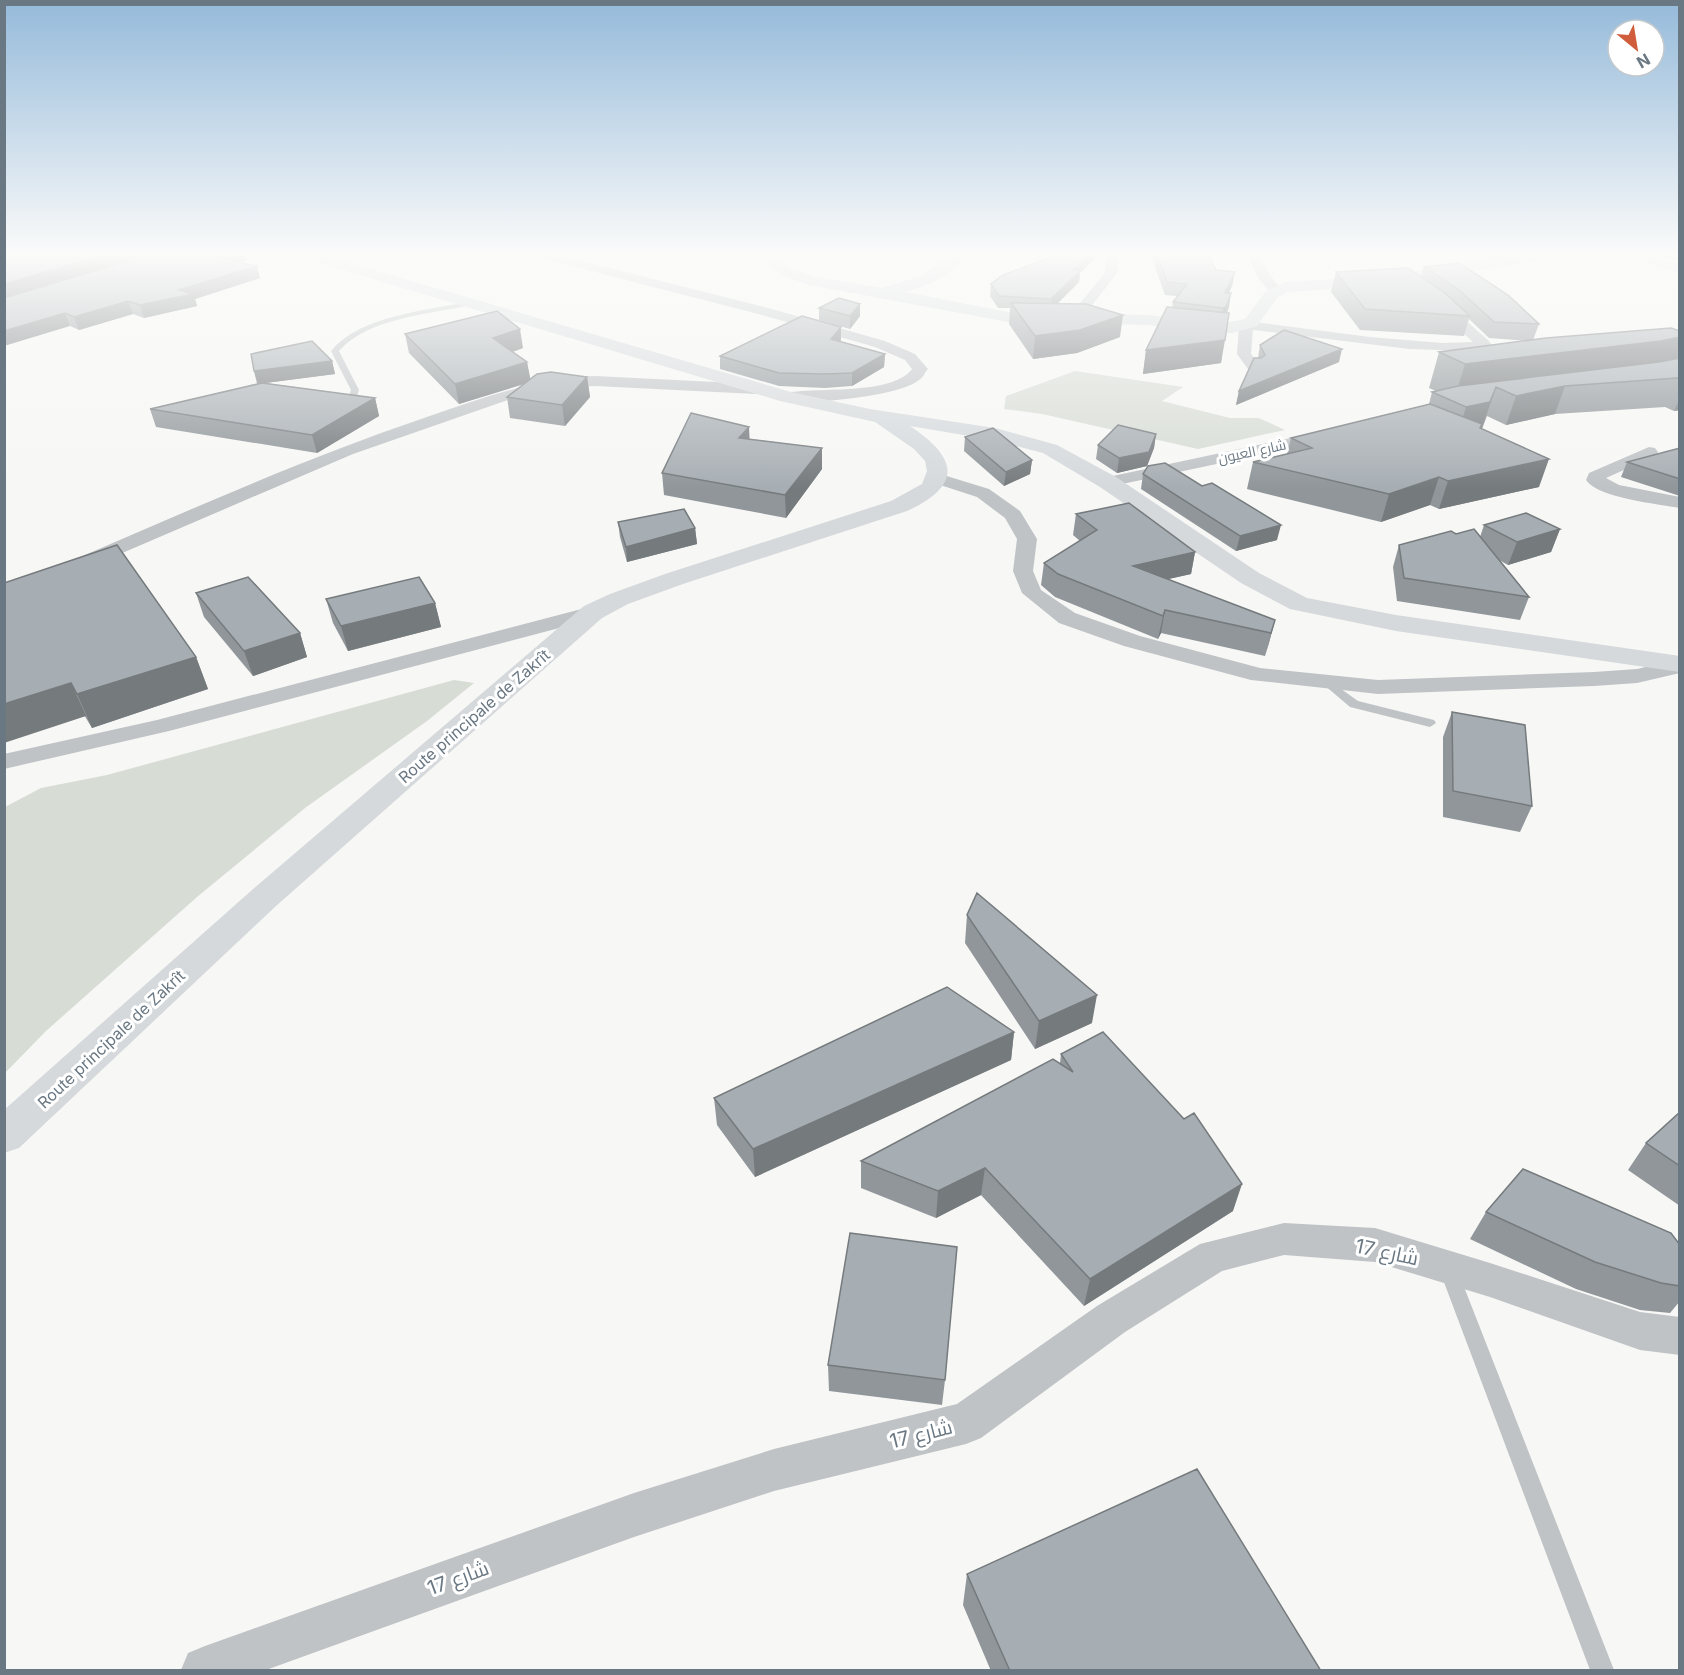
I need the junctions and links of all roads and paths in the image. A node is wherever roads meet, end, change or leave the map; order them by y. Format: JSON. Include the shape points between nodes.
{"nodes":[{"id":1,"x":358,"y":333,"type":"edge"},
{"id":2,"x":572,"y":333,"type":"edge"},
{"id":3,"x":842,"y":333,"type":"edge"},
{"id":4,"x":1245,"y":333,"type":"edge"},
{"id":5,"x":1295,"y":333,"type":"edge"},
{"id":6,"x":1473,"y":333,"type":"edge"},
{"id":7,"x":1253,"y":366,"type":"edge"},
{"id":8,"x":756,"y":389,"type":"junction"},
{"id":9,"x":787,"y":398,"type":"junction"},
{"id":10,"x":338,"y":406,"type":"edge"},
{"id":11,"x":870,"y":415,"type":"junction"},
{"id":12,"x":1343,"y":431,"type":"edge"},
{"id":13,"x":1648,"y":452,"type":"dead end"},
{"id":14,"x":937,"y":478,"type":"junction"},
{"id":15,"x":1108,"y":482,"type":"junction"},
{"id":16,"x":1680,"y":503,"type":"edge"},
{"id":17,"x":66,"y":568,"type":"edge"},
{"id":18,"x":593,"y":612,"type":"junction"},
{"id":19,"x":1680,"y":665,"type":"edge"},
{"id":20,"x":1326,"y":682,"type":"junction"},
{"id":21,"x":1430,"y":723,"type":"dead end"},
{"id":22,"x":4,"y":762,"type":"edge"},
{"id":23,"x":4,"y":1136,"type":"edge"},
{"id":24,"x":1448,"y":1267,"type":"junction"},
{"id":25,"x":1680,"y":1336,"type":"edge"},
{"id":26,"x":205,"y":1671,"type":"edge"},
{"id":27,"x":1602,"y":1671,"type":"edge"}],
"edges":[{"from":1,"to":10,"type":"lane","via":[[344,339],[335,351],[355,390],[352,400]]},
{"from":2,"to":8,"type":"street"},
{"from":3,"to":9,"type":"street","via":[[910,357],[920,369],[919,375],[891,387]]},
{"from":4,"to":7,"type":"street","via":[[1244,354]]},
{"from":5,"to":6,"type":"street","via":[[1446,346],[1484,344]]},
{"from":8,"to":9,"type":"street"},
{"from":8,"to":17,"type":"street","via":[[595,381],[519,391],[347,450],[134,543]]},
{"from":9,"to":11,"type":"street"},
{"from":11,"to":14,"type":"street","via":[[900,427],[920,441],[937,468]]},
{"from":11,"to":15,"type":"street","via":[[1022,441],[1050,449]]},
{"from":12,"to":15,"type":"street","name":"شارع العيون"},
{"from":13,"to":16,"type":"street","via":[[1595,480],[1614,489]]},
{"from":14,"to":18,"type":"street","name":"Route principale de Zakrît","via":[[931,488],[899,506],[663,583]]},
{"from":14,"to":20,"type":"street","via":[[983,493],[1013,515],[1027,539],[1023,571],[1032,593],[1067,618],[1132,641],[1259,675]]},
{"from":15,"to":19,"type":"street","via":[[1240,572],[1299,604],[1396,623]]},
{"from":18,"to":22,"type":"street","via":[[160,726]]},
{"from":18,"to":23,"type":"street","name":"Route principale de Zakrît","via":[[264,898]]},
{"from":19,"to":20,"type":"street","via":[[1637,676],[1594,679],[1378,687]]},
{"from":20,"to":21,"type":"lane","via":[[1354,704]]},
{"from":24,"to":25,"type":"street","name":"شارع 17","via":[[1640,1331]]},
{"from":24,"to":26,"type":"street","name":"شارع 17","via":[[1375,1245],[1284,1239],[1213,1256],[1110,1319],[966,1423],[774,1470],[634,1515]]},
{"from":24,"to":27,"type":"lane"}]}
